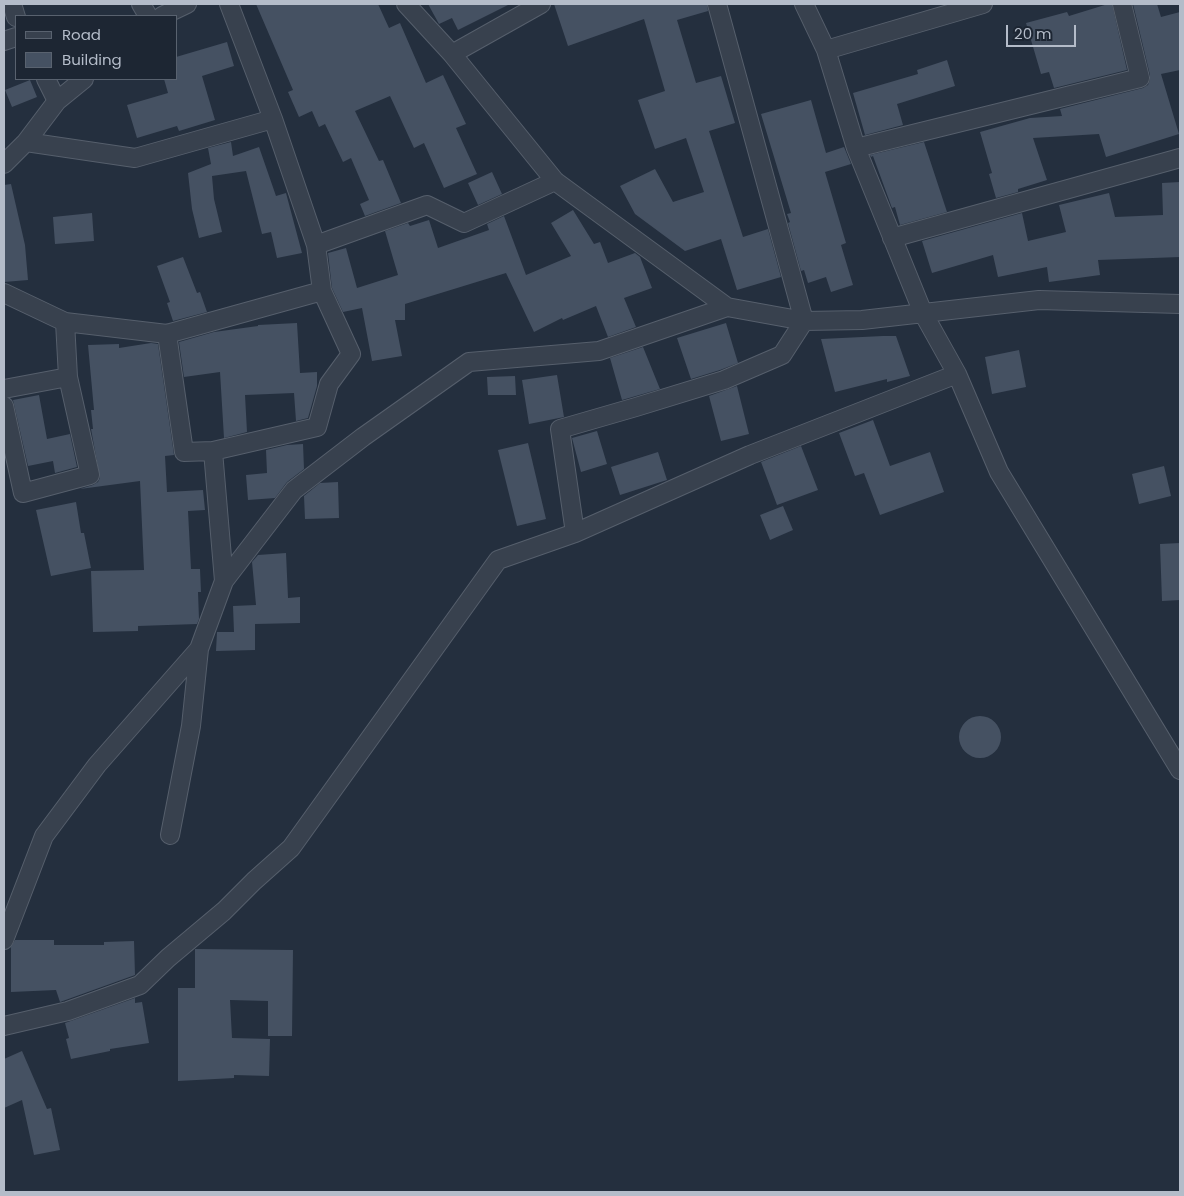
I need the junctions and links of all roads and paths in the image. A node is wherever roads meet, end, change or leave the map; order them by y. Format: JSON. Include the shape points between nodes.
{"nodes":[{"id":1,"x":141,"y":4,"type":"edge"},
{"id":2,"x":187,"y":4,"type":"edge"},
{"id":3,"x":229,"y":4,"type":"edge"},
{"id":4,"x":406,"y":4,"type":"edge"},
{"id":5,"x":541,"y":4,"type":"edge"},
{"id":6,"x":717,"y":4,"type":"edge"},
{"id":7,"x":804,"y":4,"type":"edge"},
{"id":8,"x":983,"y":4,"type":"edge"},
{"id":9,"x":1122,"y":4,"type":"edge"},
{"id":10,"x":147,"y":15,"type":"edge"},
{"id":11,"x":164,"y":15,"type":"edge"},
{"id":12,"x":826,"y":50,"type":"junction"},
{"id":13,"x":452,"y":54,"type":"junction"},
{"id":14,"x":47,"y":80,"type":"edge"},
{"id":15,"x":83,"y":80,"type":"edge"},
{"id":16,"x":58,"y":101,"type":"junction"},
{"id":17,"x":273,"y":119,"type":"junction"},
{"id":18,"x":26,"y":142,"type":"junction"},
{"id":19,"x":856,"y":148,"type":"junction"},
{"id":20,"x":1180,"y":158,"type":"edge"},
{"id":21,"x":4,"y":164,"type":"edge"},
{"id":22,"x":556,"y":181,"type":"junction"},
{"id":23,"x":892,"y":238,"type":"junction"},
{"id":24,"x":316,"y":245,"type":"junction"},
{"id":25,"x":322,"y":291,"type":"junction"},
{"id":26,"x":4,"y":293,"type":"edge"},
{"id":27,"x":1180,"y":304,"type":"edge"},
{"id":28,"x":728,"y":307,"type":"junction"},
{"id":29,"x":923,"y":314,"type":"junction"},
{"id":30,"x":804,"y":321,"type":"junction"},
{"id":31,"x":65,"y":322,"type":"junction"},
{"id":32,"x":166,"y":334,"type":"junction"},
{"id":33,"x":957,"y":374,"type":"junction"},
{"id":34,"x":68,"y":377,"type":"junction"},
{"id":35,"x":4,"y":389,"type":"edge"},
{"id":36,"x":4,"y":406,"type":"edge"},
{"id":37,"x":213,"y":451,"type":"junction"},
{"id":38,"x":575,"y":533,"type":"junction"},
{"id":39,"x":224,"y":581,"type":"junction"},
{"id":40,"x":199,"y":649,"type":"junction"},
{"id":41,"x":1180,"y":770,"type":"edge"},
{"id":42,"x":170,"y":835,"type":"dead end"},
{"id":43,"x":4,"y":940,"type":"edge"},
{"id":44,"x":4,"y":1026,"type":"edge"}],
"edges":[{"from":1,"to":10,"type":"street"},
{"from":2,"to":11,"type":"street"},
{"from":3,"to":17,"type":"street"},
{"from":4,"to":13,"type":"street"},
{"from":5,"to":13,"type":"street"},
{"from":6,"to":30,"type":"street"},
{"from":7,"to":12,"type":"street"},
{"from":8,"to":12,"type":"street"},
{"from":9,"to":19,"type":"street","via":[[1140,78]]},
{"from":12,"to":19,"type":"street"},
{"from":13,"to":22,"type":"street"},
{"from":14,"to":16,"type":"street"},
{"from":15,"to":16,"type":"street"},
{"from":16,"to":18,"type":"street"},
{"from":17,"to":18,"type":"street","via":[[135,158]]},
{"from":17,"to":24,"type":"street"},
{"from":18,"to":21,"type":"street"},
{"from":19,"to":23,"type":"street"},
{"from":20,"to":23,"type":"street"},
{"from":22,"to":24,"type":"street","via":[[464,223],[427,205]]},
{"from":22,"to":28,"type":"street"},
{"from":23,"to":29,"type":"street"},
{"from":24,"to":25,"type":"street"},
{"from":25,"to":32,"type":"street"},
{"from":25,"to":37,"type":"street","via":[[351,354],[329,384],[317,427]]},
{"from":26,"to":31,"type":"street"},
{"from":27,"to":29,"type":"street","via":[[1039,300]]},
{"from":28,"to":30,"type":"street"},
{"from":28,"to":39,"type":"street","via":[[599,351],[469,362],[294,490]]},
{"from":29,"to":30,"type":"street"},
{"from":29,"to":33,"type":"street"},
{"from":30,"to":38,"type":"street","via":[[782,355],[774,359],[724,380],[560,428]]},
{"from":31,"to":32,"type":"street"},
{"from":31,"to":34,"type":"street"},
{"from":32,"to":37,"type":"street","via":[[184,452]]},
{"from":33,"to":38,"type":"street","via":[[750,456]]},
{"from":33,"to":41,"type":"street","via":[[1000,472]]},
{"from":34,"to":35,"type":"street"},
{"from":34,"to":36,"type":"street","via":[[90,475],[23,493]]},
{"from":37,"to":39,"type":"street"},
{"from":38,"to":44,"type":"street","via":[[498,560],[291,848],[140,985],[68,1011]]},
{"from":39,"to":40,"type":"street"},
{"from":40,"to":42,"type":"street","via":[[191,726]]},
{"from":40,"to":43,"type":"street","via":[[97,765],[44,836]]}]}
